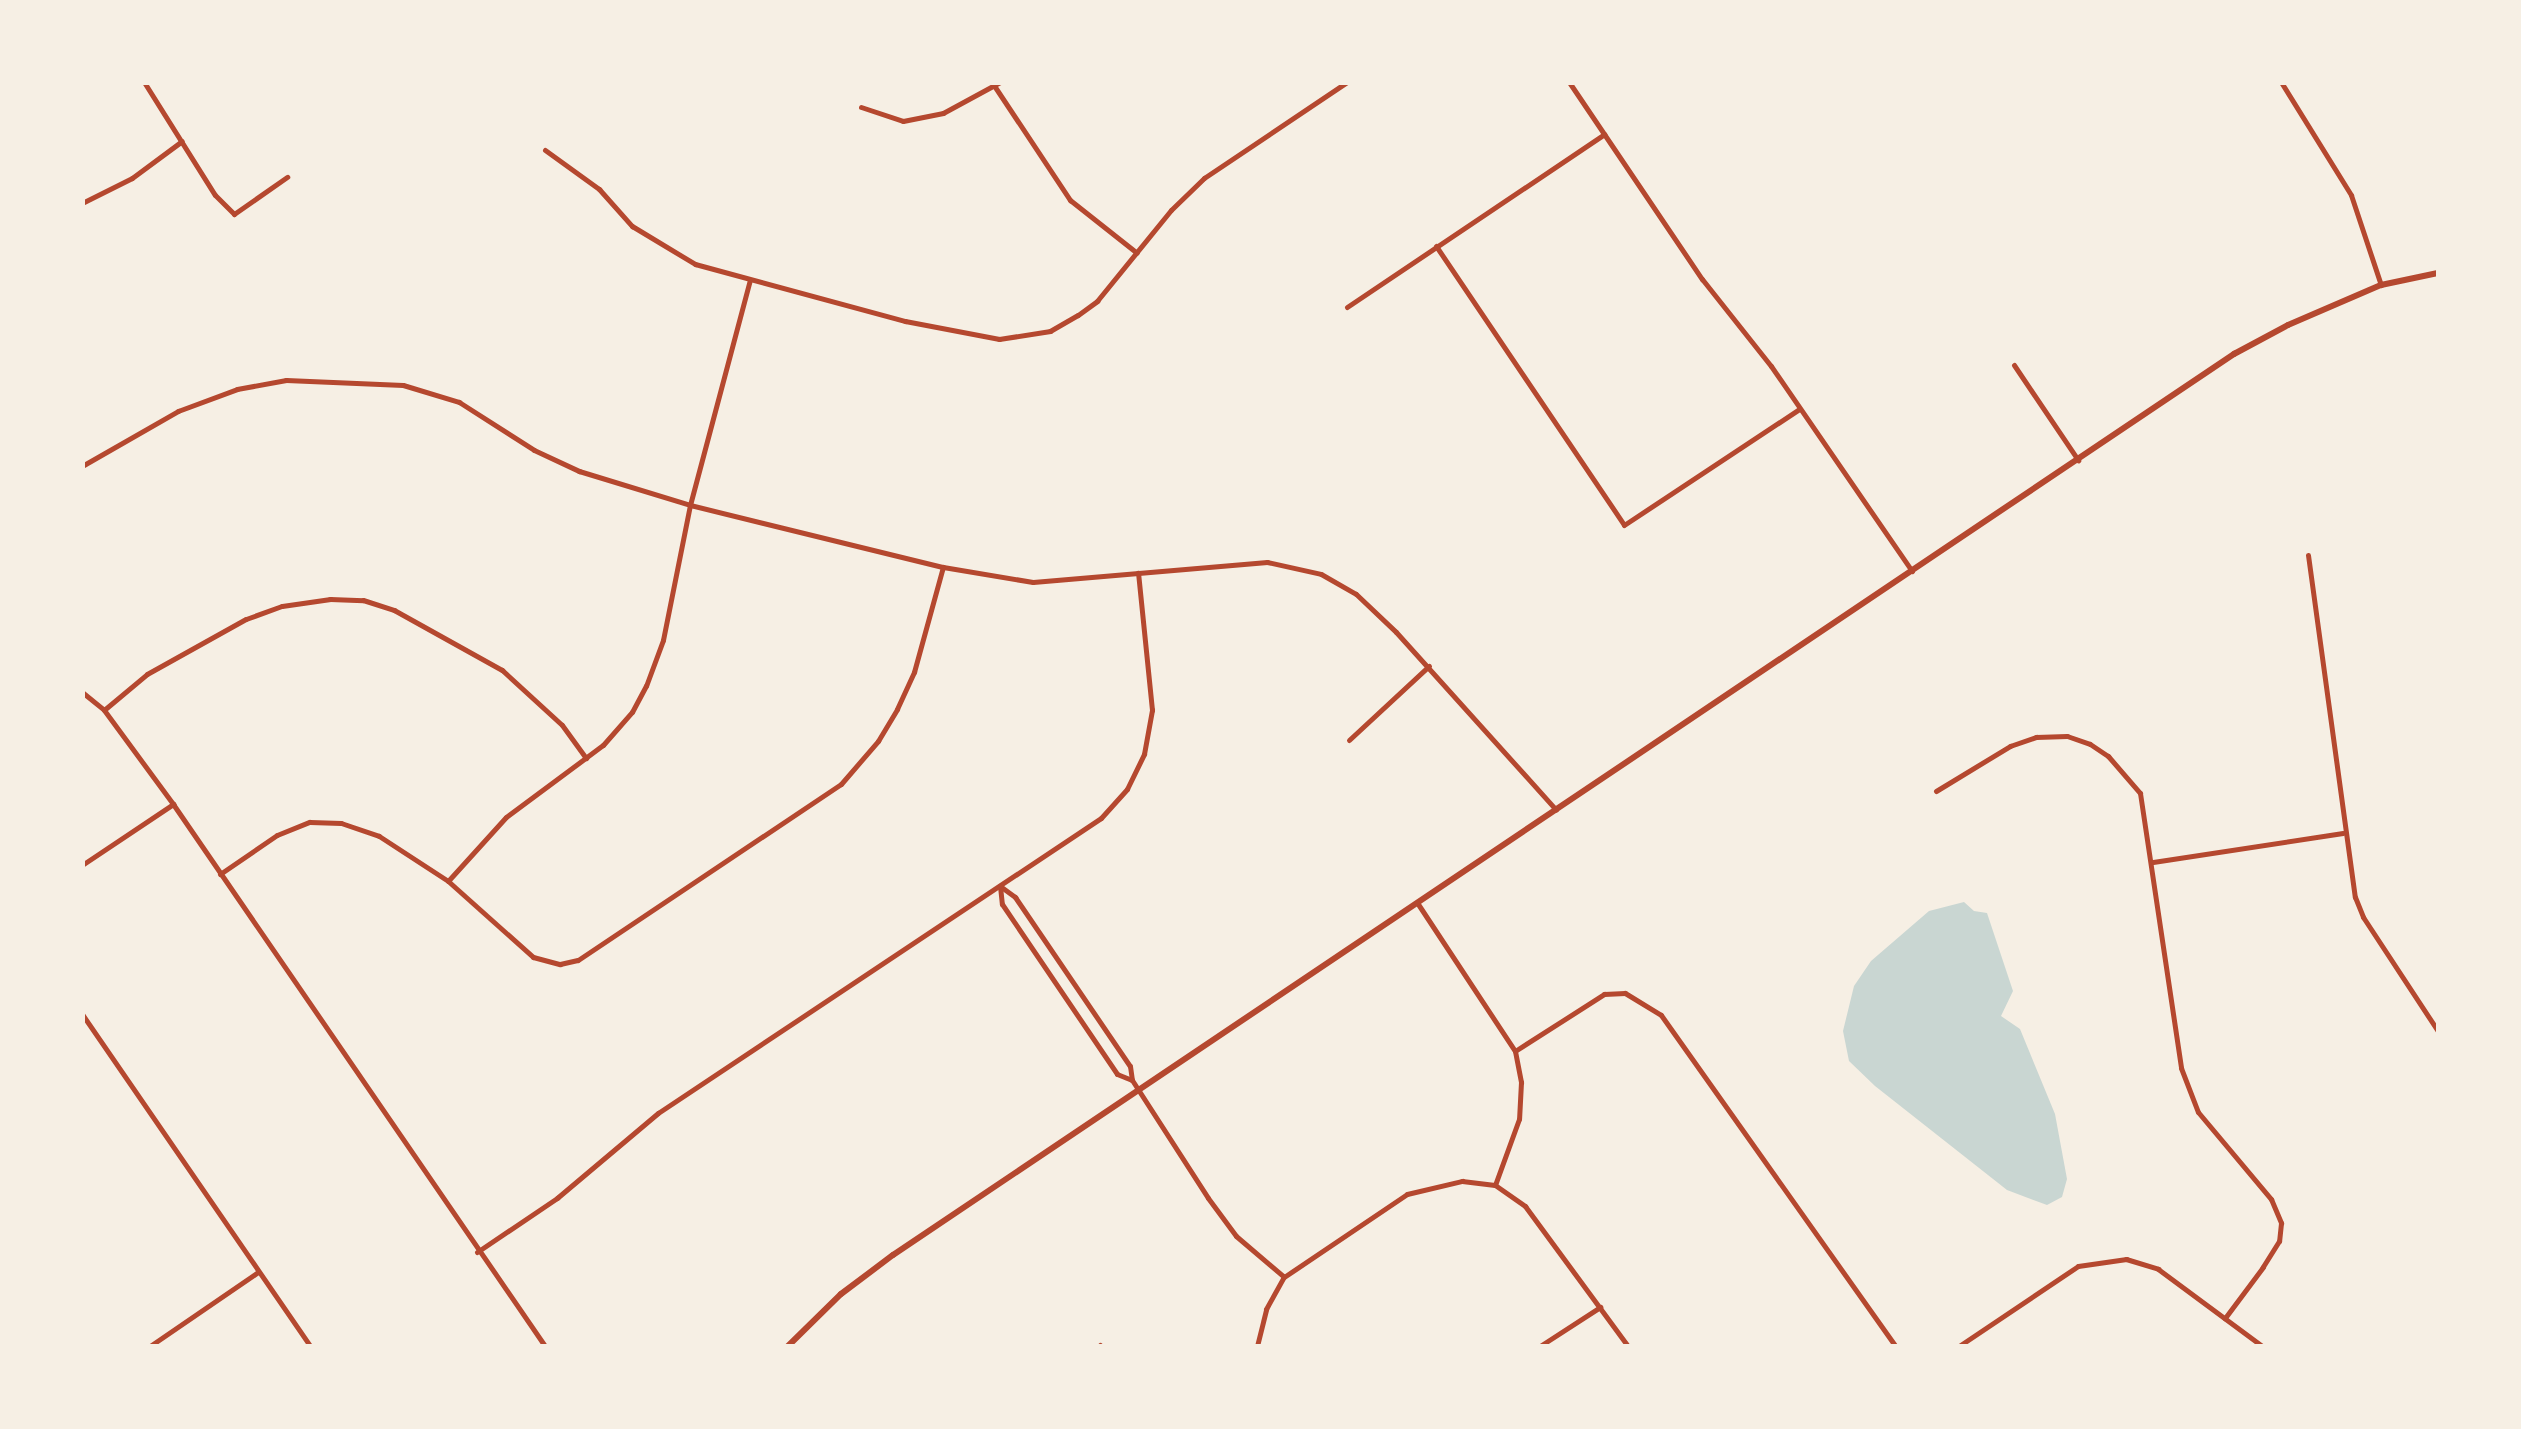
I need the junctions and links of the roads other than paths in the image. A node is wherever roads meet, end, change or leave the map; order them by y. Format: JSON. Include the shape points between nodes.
{"nodes":[{"id":1,"x":144,"y":82,"type":"edge"},
{"id":2,"x":1347,"y":82,"type":"edge"},
{"id":3,"x":1568,"y":82,"type":"edge"},
{"id":4,"x":2281,"y":82,"type":"edge"},
{"id":5,"x":998,"y":85,"type":"edge"},
{"id":6,"x":861,"y":106,"type":"dead end"},
{"id":7,"x":1604,"y":134,"type":"junction"},
{"id":8,"x":182,"y":141,"type":"junction"},
{"id":9,"x":545,"y":150,"type":"dead end"},
{"id":10,"x":288,"y":177,"type":"dead end"},
{"id":11,"x":82,"y":203,"type":"edge"},
{"id":12,"x":1436,"y":246,"type":"junction"},
{"id":13,"x":1138,"y":254,"type":"junction"},
{"id":14,"x":2438,"y":273,"type":"edge"},
{"id":15,"x":750,"y":280,"type":"junction"},
{"id":16,"x":2382,"y":285,"type":"junction"},
{"id":17,"x":1347,"y":307,"type":"dead end"},
{"id":18,"x":2014,"y":365,"type":"dead end"},
{"id":19,"x":1799,"y":410,"type":"junction"},
{"id":20,"x":2078,"y":460,"type":"junction"},
{"id":21,"x":82,"y":466,"type":"edge"},
{"id":22,"x":690,"y":505,"type":"junction"},
{"id":23,"x":2308,"y":555,"type":"dead end"},
{"id":24,"x":943,"y":567,"type":"junction"},
{"id":25,"x":1912,"y":571,"type":"junction"},
{"id":26,"x":1138,"y":574,"type":"junction"},
{"id":27,"x":1429,"y":666,"type":"junction"},
{"id":28,"x":82,"y":692,"type":"edge"},
{"id":29,"x":104,"y":710,"type":"junction"},
{"id":30,"x":1349,"y":740,"type":"dead end"},
{"id":31,"x":586,"y":758,"type":"junction"},
{"id":32,"x":1936,"y":791,"type":"dead end"},
{"id":33,"x":172,"y":804,"type":"junction"},
{"id":34,"x":1556,"y":810,"type":"junction"},
{"id":35,"x":2343,"y":833,"type":"junction"},
{"id":36,"x":2153,"y":862,"type":"junction"},
{"id":37,"x":82,"y":864,"type":"edge"},
{"id":38,"x":220,"y":874,"type":"junction"},
{"id":39,"x":448,"y":881,"type":"junction"},
{"id":40,"x":1000,"y":886,"type":"junction"},
{"id":41,"x":1418,"y":904,"type":"junction"},
{"id":42,"x":82,"y":1014,"type":"edge"},
{"id":43,"x":2438,"y":1030,"type":"edge"},
{"id":44,"x":1515,"y":1051,"type":"junction"},
{"id":45,"x":1132,"y":1080,"type":"junction"},
{"id":46,"x":1140,"y":1091,"type":"junction"},
{"id":47,"x":1495,"y":1185,"type":"junction"},
{"id":48,"x":477,"y":1252,"type":"junction"},
{"id":49,"x":258,"y":1272,"type":"junction"},
{"id":50,"x":1284,"y":1277,"type":"junction"},
{"id":51,"x":1600,"y":1307,"type":"junction"},
{"id":52,"x":2225,"y":1318,"type":"junction"},
{"id":53,"x":150,"y":1346,"type":"edge"},
{"id":54,"x":310,"y":1346,"type":"edge"},
{"id":55,"x":544,"y":1346,"type":"edge"},
{"id":56,"x":788,"y":1346,"type":"edge"},
{"id":57,"x":1257,"y":1346,"type":"edge"},
{"id":58,"x":1540,"y":1346,"type":"edge"},
{"id":59,"x":1628,"y":1346,"type":"edge"},
{"id":60,"x":1895,"y":1346,"type":"edge"},
{"id":61,"x":1959,"y":1346,"type":"edge"},
{"id":62,"x":2262,"y":1346,"type":"edge"}],
"edges":[{"from":1,"to":8,"type":"street"},
{"from":2,"to":13,"type":"street","via":[[1204,178]]},
{"from":3,"to":7,"type":"street"},
{"from":4,"to":16,"type":"street","via":[[2350,195]]},
{"from":5,"to":6,"type":"street","via":[[943,113],[903,121]]},
{"from":5,"to":13,"type":"street","via":[[1070,200]]},
{"from":7,"to":12,"type":"street"},
{"from":7,"to":19,"type":"street"},
{"from":8,"to":10,"type":"street","via":[[234,214]]},
{"from":8,"to":11,"type":"street","via":[[132,178]]},
{"from":9,"to":15,"type":"street","via":[[665,249]]},
{"from":12,"to":17,"type":"street"},
{"from":12,"to":19,"type":"street","via":[[1624,526]]},
{"from":13,"to":15,"type":"street","via":[[1078,315],[1050,331],[999,339]]},
{"from":14,"to":16,"type":"street"},
{"from":15,"to":22,"type":"street"},
{"from":16,"to":20,"type":"street","via":[[2234,354]]},
{"from":18,"to":20,"type":"street"},
{"from":19,"to":25,"type":"street"},
{"from":20,"to":25,"type":"street"},
{"from":21,"to":22,"type":"street","via":[[178,411],[237,389],[286,380],[403,385],[459,402],[579,471]]},
{"from":22,"to":24,"type":"street"},
{"from":22,"to":31,"type":"street","via":[[663,640],[646,686],[618,730]]},
{"from":23,"to":35,"type":"street"},
{"from":24,"to":26,"type":"street","via":[[1033,582]]},
{"from":24,"to":39,"type":"street","via":[[897,709],[840,784],[591,953],[560,964],[532,957]]},
{"from":25,"to":34,"type":"street"},
{"from":26,"to":27,"type":"street","via":[[1267,562],[1322,574],[1356,594]]},
{"from":26,"to":40,"type":"street","via":[[1152,710],[1144,754],[1101,818]]},
{"from":27,"to":30,"type":"street"},
{"from":27,"to":34,"type":"street"},
{"from":28,"to":29,"type":"street"},
{"from":29,"to":31,"type":"street","via":[[147,674],[246,619],[282,606],[363,600],[394,610],[502,670],[562,724]]},
{"from":29,"to":33,"type":"street"},
{"from":31,"to":39,"type":"street","via":[[506,817]]},
{"from":32,"to":36,"type":"street","via":[[1982,760],[2036,737],[2066,736],[2090,744],[2140,793]]},
{"from":33,"to":37,"type":"street"},
{"from":33,"to":38,"type":"street"},
{"from":34,"to":41,"type":"street"},
{"from":35,"to":36,"type":"street"},
{"from":35,"to":43,"type":"street","via":[[2357,906]]},
{"from":36,"to":52,"type":"street","via":[[2181,1068],[2198,1112],[2271,1199],[2281,1222],[2264,1267]]},
{"from":38,"to":39,"type":"street","via":[[277,835],[310,822],[341,823],[379,836]]},
{"from":38,"to":48,"type":"street"},
{"from":40,"to":45,"type":"street","via":[[1015,897],[1130,1066]]},
{"from":40,"to":45,"type":"street","via":[[1002,904],[1106,1058],[1117,1074]]},
{"from":40,"to":48,"type":"street","via":[[658,1113],[557,1198]]},
{"from":41,"to":44,"type":"street"},
{"from":41,"to":46,"type":"street"},
{"from":42,"to":49,"type":"street"},
{"from":44,"to":47,"type":"street","via":[[1519,1120]]},
{"from":44,"to":60,"type":"street","via":[[1604,994],[1625,993],[1661,1016]]},
{"from":45,"to":46,"type":"street"},
{"from":46,"to":50,"type":"street","via":[[1236,1236]]},
{"from":46,"to":56,"type":"street","via":[[867,1274]]},
{"from":47,"to":50,"type":"street","via":[[1462,1181],[1407,1194]]},
{"from":47,"to":51,"type":"street","via":[[1525,1206]]},
{"from":48,"to":55,"type":"street"},
{"from":49,"to":53,"type":"street"},
{"from":49,"to":54,"type":"street"},
{"from":50,"to":57,"type":"street","via":[[1266,1309]]},
{"from":51,"to":58,"type":"street"},
{"from":51,"to":59,"type":"street"},
{"from":52,"to":61,"type":"street","via":[[2158,1270],[2099,1259],[2078,1266]]},
{"from":52,"to":62,"type":"street"}]}
